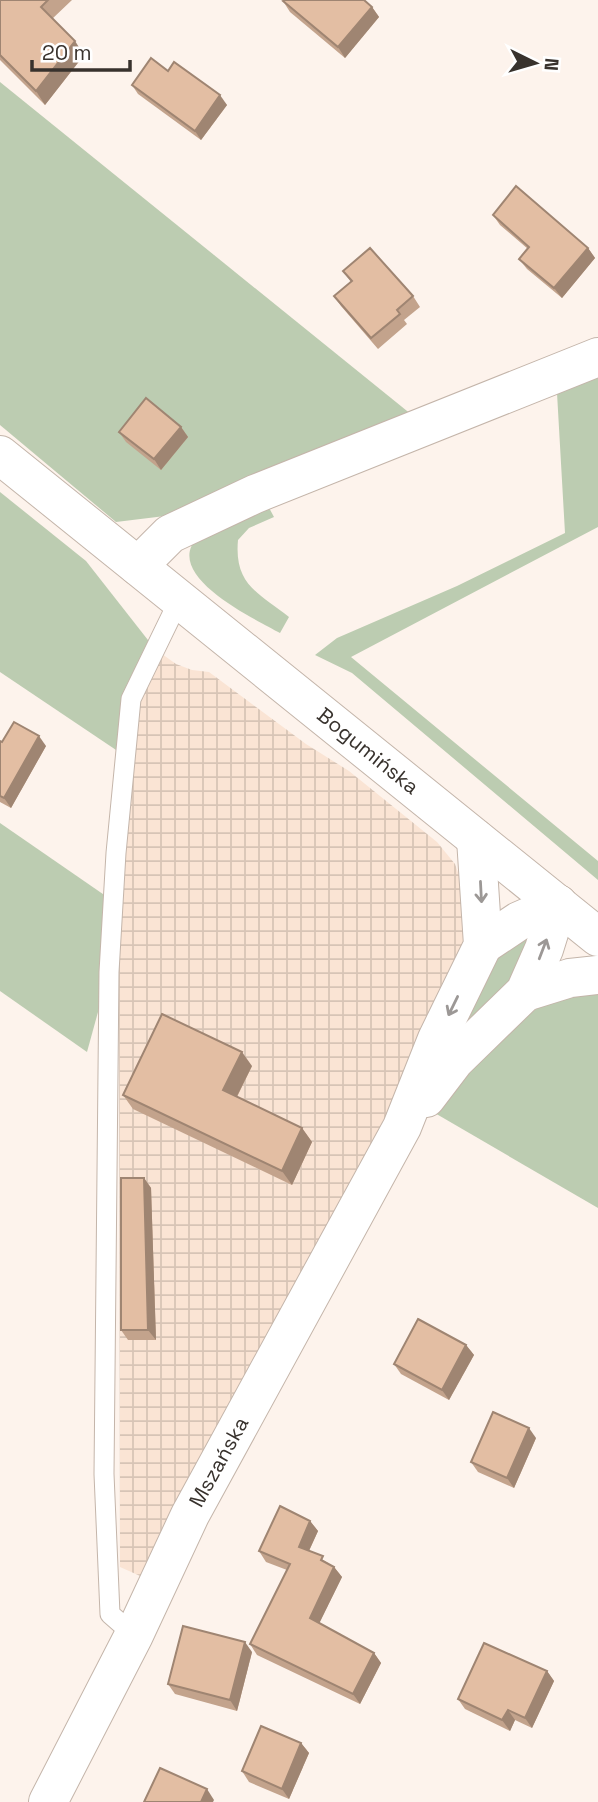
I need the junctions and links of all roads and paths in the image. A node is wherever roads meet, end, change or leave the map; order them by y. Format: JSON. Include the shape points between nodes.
{"nodes":[{"id":1,"x":598,"y":357,"type":"edge"},
{"id":2,"x":0,"y":455,"type":"edge"},
{"id":3,"x":138,"y":566,"type":"junction"},
{"id":4,"x":180,"y":600,"type":"junction"},
{"id":5,"x":476,"y":839,"type":"junction"},
{"id":6,"x":558,"y":904,"type":"junction"},
{"id":7,"x":598,"y":937,"type":"edge"},
{"id":8,"x":484,"y":945,"type":"junction"},
{"id":9,"x":598,"y":975,"type":"edge"},
{"id":10,"x":524,"y":992,"type":"junction"},
{"id":11,"x":402,"y":1127,"type":"junction"},
{"id":12,"x":134,"y":1635,"type":"junction"},
{"id":13,"x":48,"y":1802,"type":"edge"}],
"edges":[{"from":1,"to":3,"type":"street","via":[[256,494],[170,534]]},
{"from":2,"to":3,"type":"street","name":"Bogumińska"},
{"from":3,"to":4,"type":"street","name":"Bogumińska"},
{"from":4,"to":5,"type":"street","name":"Bogumińska"},
{"from":4,"to":12,"type":"lane","via":[[131,699],[109,972],[104,1474],[110,1614]]},
{"from":5,"to":6,"type":"street","name":"Bogumińska"},
{"from":5,"to":8,"type":"street","one_way":true},
{"from":6,"to":7,"type":"street","name":"Bogumińska"},
{"from":6,"to":8,"type":"street","via":[[519,921]]},
{"from":10,"to":6,"type":"street","one_way":true},
{"from":8,"to":11,"type":"street","name":"Mszańska","one_way":true,"via":[[437,1039]]},
{"from":9,"to":10,"type":"street"},
{"from":10,"to":11,"type":"street","name":"Mszańska","via":[[455,1060]]},
{"from":11,"to":12,"type":"street","name":"Mszańska","via":[[190,1515]]},
{"from":12,"to":13,"type":"street","name":"Mszańska"}]}
